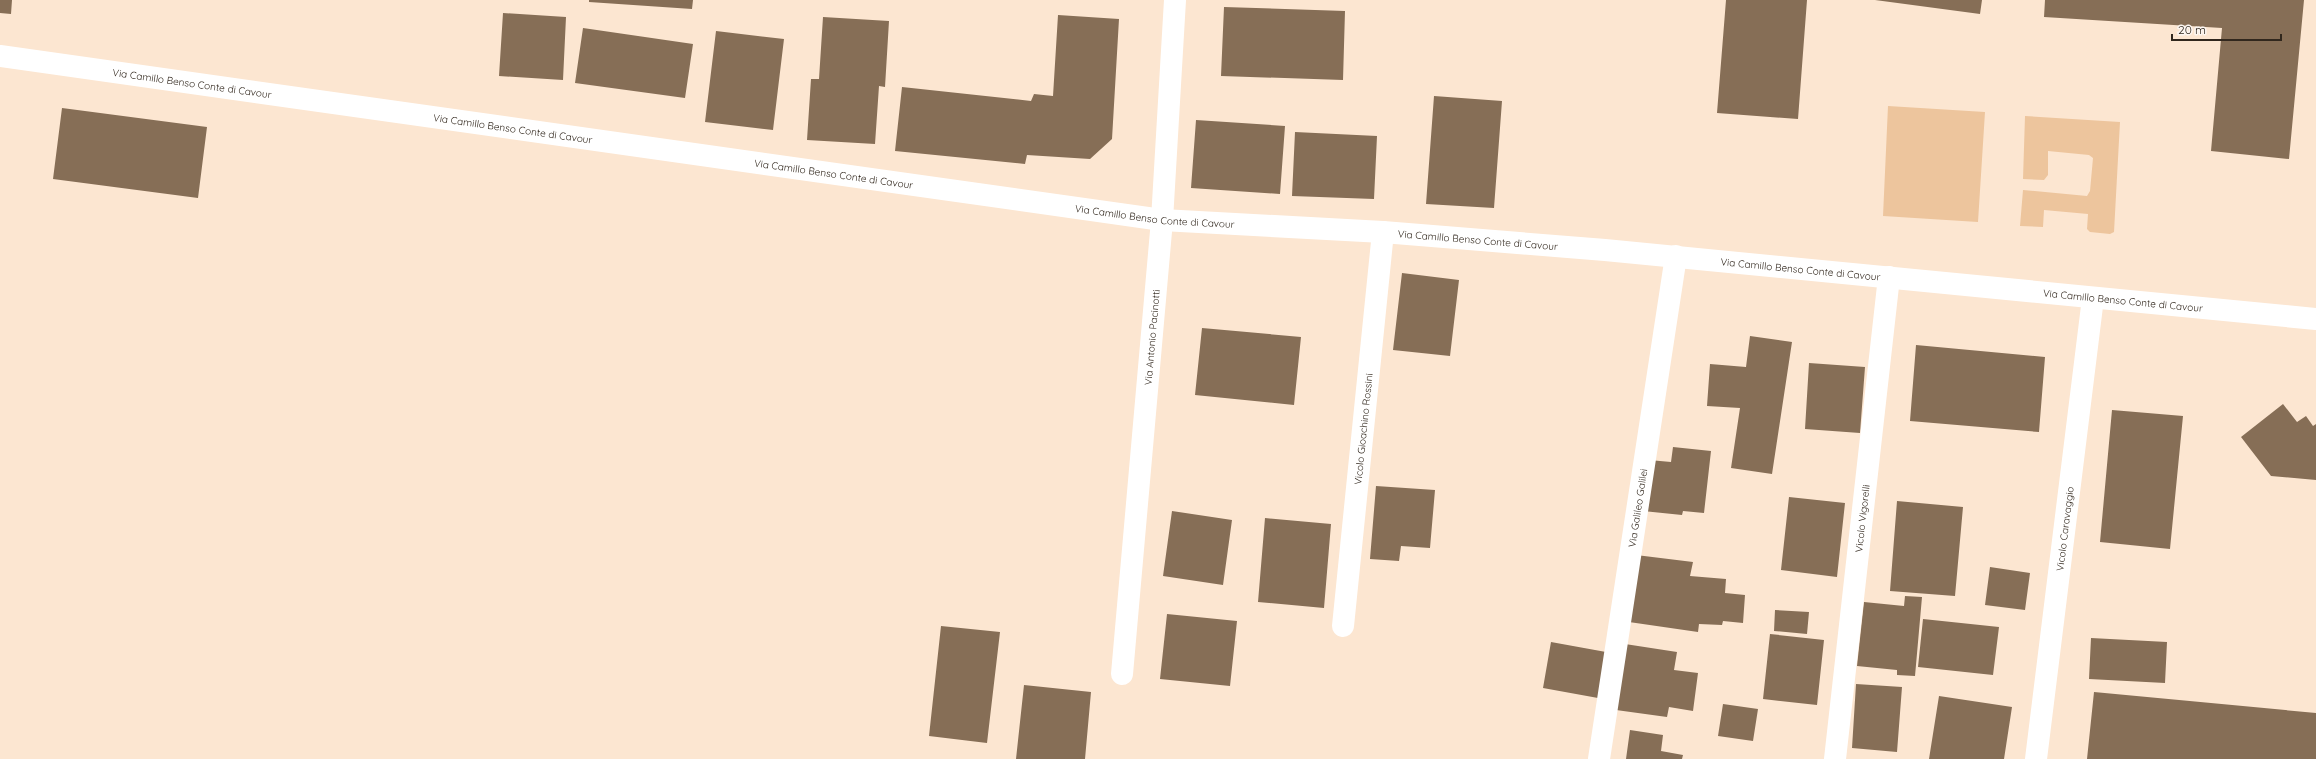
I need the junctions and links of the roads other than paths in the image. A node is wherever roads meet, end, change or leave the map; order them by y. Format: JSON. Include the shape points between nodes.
{"nodes":[{"id":1,"x":1175,"y":0,"type":"edge"},
{"id":2,"x":0,"y":56,"type":"edge"},
{"id":3,"x":1162,"y":220,"type":"junction"},
{"id":4,"x":1383,"y":232,"type":"junction"},
{"id":5,"x":1676,"y":256,"type":"junction"},
{"id":6,"x":1890,"y":277,"type":"junction"},
{"id":7,"x":2093,"y":298,"type":"junction"},
{"id":8,"x":2316,"y":319,"type":"edge"},
{"id":9,"x":1343,"y":626,"type":"dead end"},
{"id":10,"x":1122,"y":674,"type":"dead end"},
{"id":11,"x":1599,"y":759,"type":"edge"},
{"id":12,"x":1835,"y":759,"type":"edge"},
{"id":13,"x":2036,"y":759,"type":"edge"}],
"edges":[{"from":1,"to":3,"type":"street","name":"Via Antonio Pacinotti"},
{"from":2,"to":3,"type":"street","name":"Via Camillo Benso Conte di Cavour"},
{"from":3,"to":4,"type":"street","name":"Via Camillo Benso Conte di Cavour"},
{"from":3,"to":10,"type":"street","name":"Via Antonio Pacinotti"},
{"from":4,"to":5,"type":"street","name":"Via Camillo Benso Conte di Cavour"},
{"from":4,"to":9,"type":"street","name":"Vicolo Gioachino Rossini"},
{"from":5,"to":6,"type":"street","name":"Via Camillo Benso Conte di Cavour"},
{"from":5,"to":11,"type":"street","name":"Via Galileo Galilei"},
{"from":6,"to":7,"type":"street","name":"Via Camillo Benso Conte di Cavour"},
{"from":6,"to":12,"type":"street","name":"Vicolo Vigorelli"},
{"from":7,"to":8,"type":"street","name":"Via Camillo Benso Conte di Cavour"},
{"from":7,"to":13,"type":"street","name":"Vicolo Caravaggio"}]}
